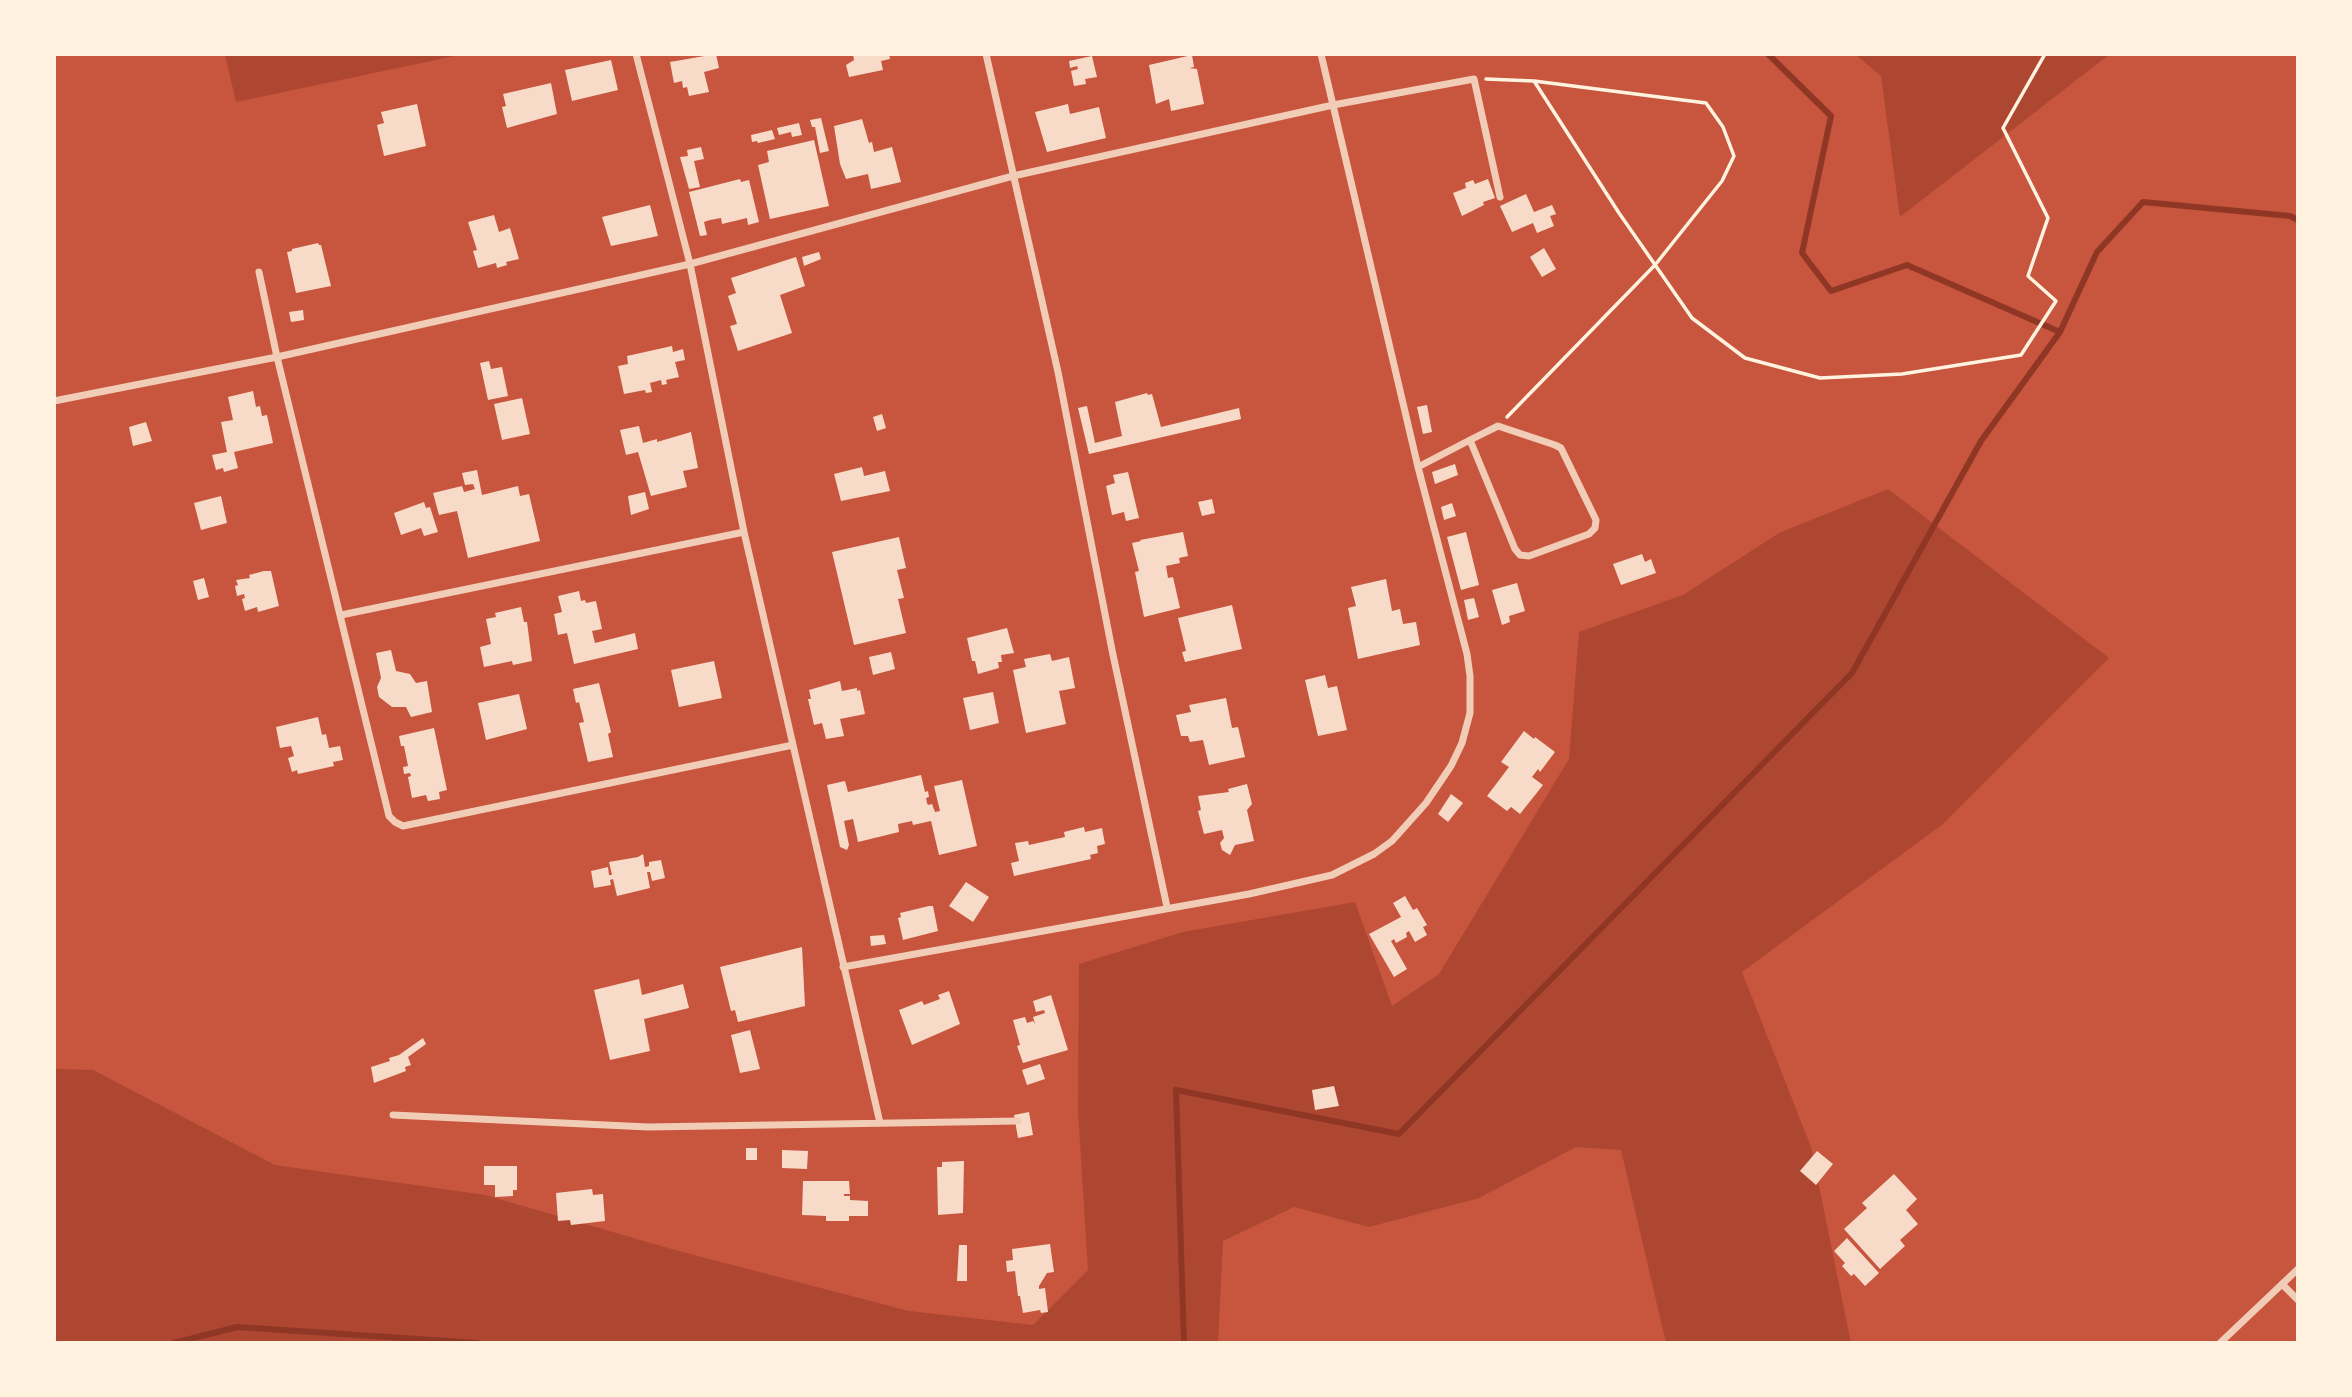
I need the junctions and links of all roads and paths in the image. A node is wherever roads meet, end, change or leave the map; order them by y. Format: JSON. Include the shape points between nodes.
{"nodes":[{"id":1,"x":636,"y":54,"type":"edge"},
{"id":2,"x":986,"y":54,"type":"edge"},
{"id":3,"x":1321,"y":54,"type":"edge"},
{"id":4,"x":2045,"y":54,"type":"edge"},
{"id":5,"x":1474,"y":79,"type":"junction"},
{"id":6,"x":1534,"y":81,"type":"junction"},
{"id":7,"x":1333,"y":105,"type":"junction"},
{"id":8,"x":1013,"y":176,"type":"junction"},
{"id":9,"x":1500,"y":197,"type":"dead end"},
{"id":10,"x":690,"y":264,"type":"junction"},
{"id":11,"x":1655,"y":265,"type":"junction"},
{"id":12,"x":259,"y":272,"type":"dead end"},
{"id":13,"x":276,"y":357,"type":"junction"},
{"id":14,"x":54,"y":401,"type":"edge"},
{"id":15,"x":1499,"y":426,"type":"junction"},
{"id":16,"x":1470,"y":440,"type":"junction"},
{"id":17,"x":1418,"y":467,"type":"junction"},
{"id":18,"x":744,"y":531,"type":"junction"},
{"id":19,"x":341,"y":615,"type":"junction"},
{"id":20,"x":793,"y":745,"type":"junction"},
{"id":21,"x":1167,"y":907,"type":"junction"},
{"id":22,"x":843,"y":967,"type":"junction"},
{"id":23,"x":393,"y":1115,"type":"dead end"},
{"id":24,"x":1018,"y":1121,"type":"dead end"},
{"id":25,"x":880,"y":1123,"type":"junction"},
{"id":26,"x":2298,"y":1269,"type":"edge"},
{"id":27,"x":2282,"y":1284,"type":"junction"},
{"id":28,"x":2298,"y":1300,"type":"edge"},
{"id":29,"x":2220,"y":1343,"type":"edge"}],
"edges":[{"from":1,"to":10,"type":"street"},
{"from":2,"to":8,"type":"street"},
{"from":3,"to":7,"type":"street"},
{"from":4,"to":11,"type":"path","via":[[2003,128],[2048,218],[2028,276],[2056,301],[2021,355],[1902,374],[1820,378],[1745,358],[1692,318]]},
{"from":5,"to":6,"type":"path"},
{"from":5,"to":7,"type":"street"},
{"from":5,"to":9,"type":"street"},
{"from":6,"to":11,"type":"path"},
{"from":6,"to":11,"type":"path","via":[[1706,103],[1723,127],[1734,156],[1722,181]]},
{"from":7,"to":8,"type":"street"},
{"from":7,"to":17,"type":"street"},
{"from":8,"to":10,"type":"street"},
{"from":8,"to":21,"type":"street","via":[[1058,372]]},
{"from":10,"to":13,"type":"street"},
{"from":10,"to":18,"type":"street"},
{"from":11,"to":15,"type":"path"},
{"from":12,"to":13,"type":"street"},
{"from":13,"to":14,"type":"street"},
{"from":13,"to":19,"type":"street"},
{"from":15,"to":16,"type":"street"},
{"from":15,"to":16,"type":"street","via":[[1561,448],[1596,520],[1589,534],[1530,556],[1520,555]]},
{"from":16,"to":17,"type":"street"},
{"from":17,"to":21,"type":"street","via":[[1470,676],[1470,713],[1451,766],[1392,841],[1332,875]]},
{"from":18,"to":19,"type":"street"},
{"from":18,"to":20,"type":"street"},
{"from":19,"to":20,"type":"street","via":[[389,816],[403,826]]},
{"from":20,"to":22,"type":"street"},
{"from":21,"to":22,"type":"street"},
{"from":22,"to":25,"type":"street"},
{"from":23,"to":25,"type":"street","via":[[648,1127]]},
{"from":24,"to":25,"type":"street"},
{"from":26,"to":27,"type":"street"},
{"from":27,"to":28,"type":"street"},
{"from":27,"to":29,"type":"street"}]}
